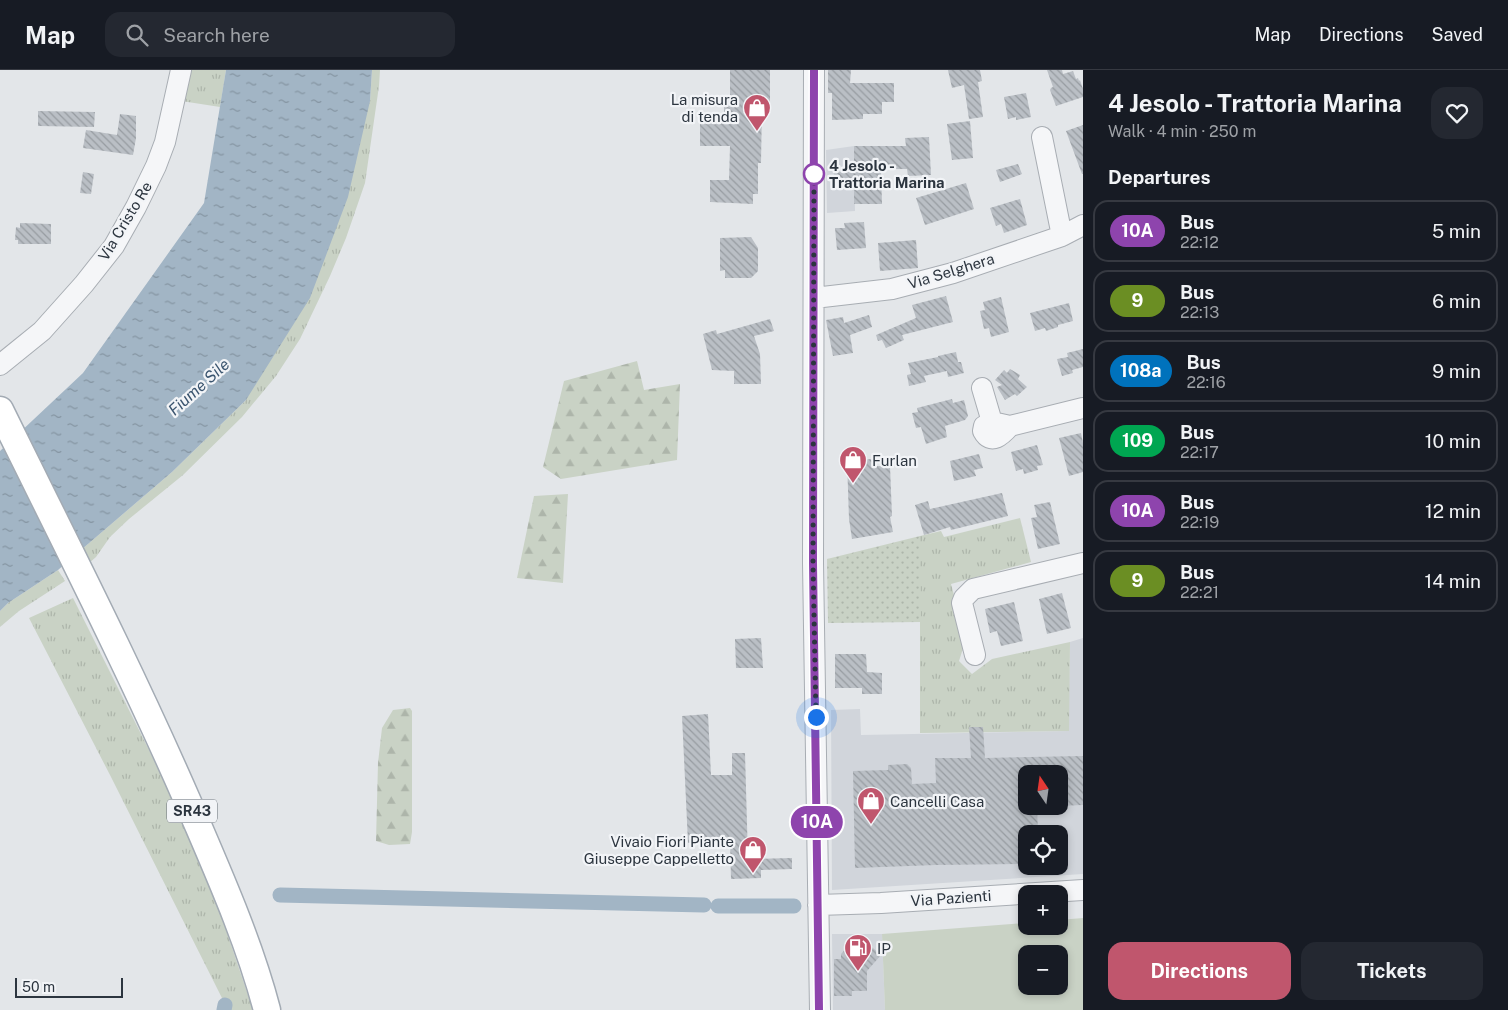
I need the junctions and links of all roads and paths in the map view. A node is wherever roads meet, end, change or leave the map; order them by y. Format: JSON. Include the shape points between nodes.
{"nodes":[{"id":1,"x":180,"y":70,"type":"edge"},
{"id":2,"x":814,"y":70,"type":"edge"},
{"id":3,"x":1042,"y":136,"type":"dead end"},
{"id":4,"x":1083,"y":225,"type":"edge"},
{"id":5,"x":1062,"y":236,"type":"junction"},
{"id":6,"x":814,"y":298,"type":"junction"},
{"id":7,"x":0,"y":365,"type":"edge"},
{"id":8,"x":982,"y":388,"type":"dead end"},
{"id":9,"x":1083,"y":408,"type":"edge"},
{"id":10,"x":0,"y":410,"type":"edge"},
{"id":11,"x":1083,"y":563,"type":"edge"},
{"id":12,"x":975,"y":654,"type":"dead end"},
{"id":13,"x":1083,"y":890,"type":"edge"},
{"id":14,"x":818,"y":905,"type":"junction"},
{"id":15,"x":267,"y":1010,"type":"edge"},
{"id":16,"x":820,"y":1010,"type":"edge"}],
"edges":[{"from":1,"to":7,"type":"street","name":"Via Cristo Re","via":[[165,142],[153,173],[114,246],[42,331]]},
{"from":2,"to":6,"type":"street"},
{"from":3,"to":5,"type":"street"},
{"from":4,"to":5,"type":"street","name":"Via Selghera"},
{"from":5,"to":6,"type":"street","name":"Via Selghera","via":[[892,289]]},
{"from":6,"to":14,"type":"street","via":[[813,563]]},
{"from":8,"to":9,"type":"street","via":[[1001,424]]},
{"from":10,"to":15,"type":"main road","number":"SR43","via":[[171,763],[224,886]]},
{"from":11,"to":12,"type":"street","via":[[973,589],[962,603]]},
{"from":13,"to":14,"type":"street","name":"Via Pazienti"},
{"from":14,"to":16,"type":"street"}]}
